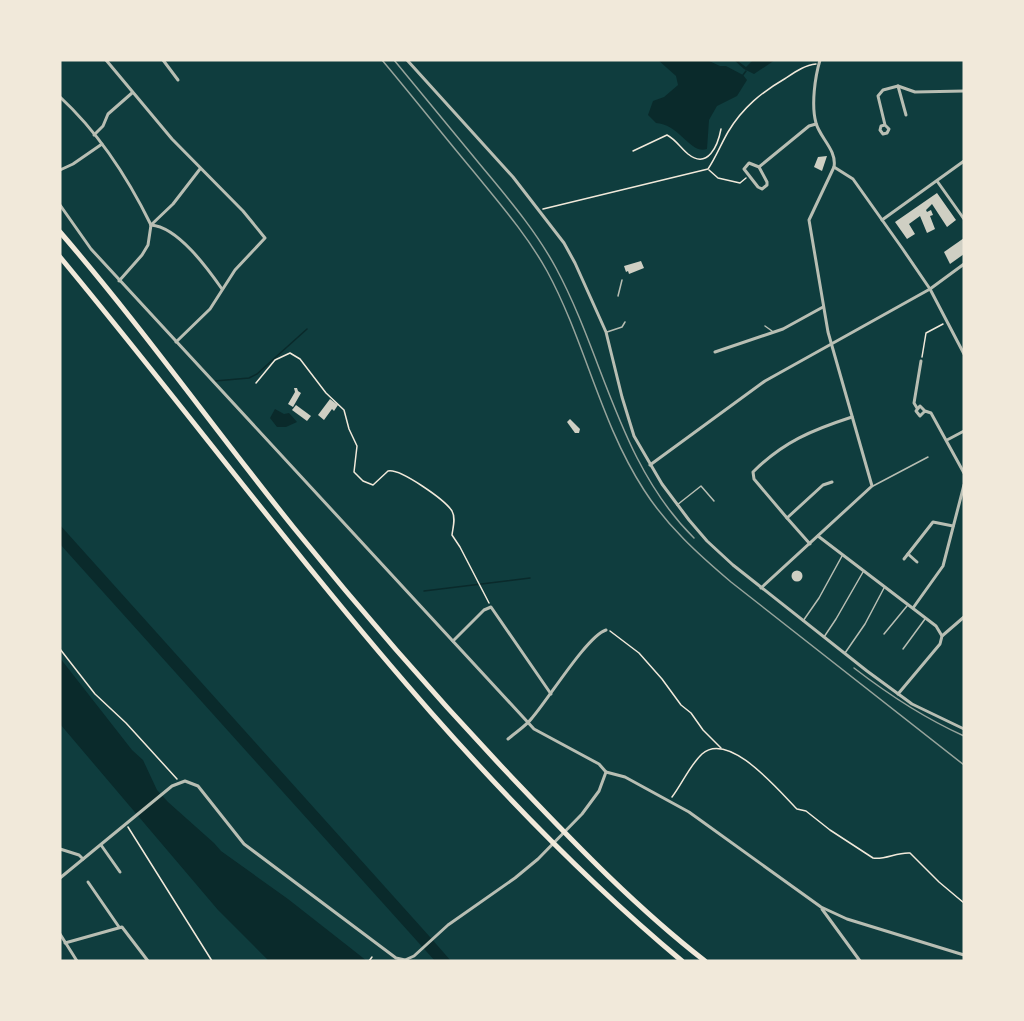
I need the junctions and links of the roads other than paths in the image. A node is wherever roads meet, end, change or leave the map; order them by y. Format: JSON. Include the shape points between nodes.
{"nodes":[{"id":1,"x":106,"y":60,"type":"edge"},
{"id":2,"x":163,"y":60,"type":"edge"},
{"id":3,"x":407,"y":60,"type":"edge"},
{"id":4,"x":820,"y":62,"type":"edge"},
{"id":5,"x":178,"y":80,"type":"dead end"},
{"id":6,"x":898,"y":86,"type":"junction"},
{"id":7,"x":964,"y":91,"type":"edge"},
{"id":8,"x":132,"y":93,"type":"junction"},
{"id":9,"x":60,"y":97,"type":"edge"},
{"id":10,"x":906,"y":115,"type":"dead end"},
{"id":11,"x":816,"y":124,"type":"junction"},
{"id":12,"x":885,"y":125,"type":"dead end"},
{"id":13,"x":94,"y":135,"type":"junction"},
{"id":14,"x":102,"y":144,"type":"junction"},
{"id":15,"x":964,"y":161,"type":"edge"},
{"id":16,"x":759,"y":167,"type":"junction"},
{"id":17,"x":834,"y":167,"type":"junction"},
{"id":18,"x":200,"y":169,"type":"junction"},
{"id":19,"x":60,"y":170,"type":"edge"},
{"id":20,"x":937,"y":181,"type":"junction"},
{"id":21,"x":60,"y":205,"type":"edge"},
{"id":22,"x":964,"y":219,"type":"edge"},
{"id":23,"x":882,"y":220,"type":"junction"},
{"id":24,"x":151,"y":225,"type":"junction"},
{"id":25,"x":60,"y":232,"type":"edge"},
{"id":26,"x":60,"y":257,"type":"edge"},
{"id":27,"x":964,"y":264,"type":"edge"},
{"id":28,"x":119,"y":280,"type":"junction"},
{"id":29,"x":622,"y":280,"type":"dead end"},
{"id":30,"x":222,"y":289,"type":"junction"},
{"id":31,"x":930,"y":289,"type":"junction"},
{"id":32,"x":618,"y":296,"type":"dead end"},
{"id":33,"x":823,"y":307,"type":"junction"},
{"id":34,"x":625,"y":322,"type":"dead end"},
{"id":35,"x":765,"y":326,"type":"dead end"},
{"id":36,"x":772,"y":331,"type":"junction"},
{"id":37,"x":606,"y":332,"type":"junction"},
{"id":38,"x":176,"y":342,"type":"junction"},
{"id":39,"x":831,"y":345,"type":"junction"},
{"id":40,"x":715,"y":352,"type":"dead end"},
{"id":41,"x":964,"y":354,"type":"edge"},
{"id":42,"x":921,"y":360,"type":"road end"},
{"id":43,"x":917,"y":408,"type":"junction"},
{"id":44,"x":925,"y":411,"type":"junction"},
{"id":45,"x":852,"y":417,"type":"junction"},
{"id":46,"x":964,"y":431,"type":"edge"},
{"id":47,"x":947,"y":440,"type":"junction"},
{"id":48,"x":928,"y":457,"type":"dead end"},
{"id":49,"x":650,"y":465,"type":"junction"},
{"id":50,"x":964,"y":473,"type":"edge"},
{"id":51,"x":832,"y":482,"type":"dead end"},
{"id":52,"x":964,"y":485,"type":"edge"},
{"id":53,"x":872,"y":486,"type":"junction"},
{"id":54,"x":714,"y":501,"type":"dead end"},
{"id":55,"x":677,"y":506,"type":"junction"},
{"id":56,"x":787,"y":518,"type":"junction"},
{"id":57,"x":953,"y":526,"type":"junction"},
{"id":58,"x":818,"y":536,"type":"junction"},
{"id":59,"x":810,"y":544,"type":"junction"},
{"id":60,"x":908,"y":554,"type":"junction"},
{"id":61,"x":842,"y":555,"type":"junction"},
{"id":62,"x":904,"y":559,"type":"dead end"},
{"id":63,"x":917,"y":562,"type":"dead end"},
{"id":64,"x":864,"y":571,"type":"junction"},
{"id":65,"x":884,"y":587,"type":"junction"},
{"id":66,"x":761,"y":588,"type":"junction"},
{"id":67,"x":908,"y":605,"type":"junction"},
{"id":68,"x":913,"y":608,"type":"junction"},
{"id":69,"x":964,"y":617,"type":"edge"},
{"id":70,"x":925,"y":618,"type":"junction"},
{"id":71,"x":803,"y":621,"type":"junction"},
{"id":72,"x":606,"y":630,"type":"road end"},
{"id":73,"x":884,"y":634,"type":"dead end"},
{"id":74,"x":942,"y":636,"type":"junction"},
{"id":75,"x":824,"y":637,"type":"junction"},
{"id":76,"x":453,"y":641,"type":"junction"},
{"id":77,"x":903,"y":649,"type":"dead end"},
{"id":78,"x":845,"y":653,"type":"junction"},
{"id":79,"x":551,"y":694,"type":"junction"},
{"id":80,"x":898,"y":694,"type":"junction"},
{"id":81,"x":528,"y":723,"type":"junction"},
{"id":82,"x":964,"y":729,"type":"edge"},
{"id":83,"x":508,"y":739,"type":"dead end"},
{"id":84,"x":606,"y":772,"type":"junction"},
{"id":85,"x":101,"y":845,"type":"junction"},
{"id":86,"x":60,"y":849,"type":"edge"},
{"id":87,"x":83,"y":859,"type":"junction"},
{"id":88,"x":120,"y":872,"type":"dead end"},
{"id":89,"x":60,"y":878,"type":"edge"},
{"id":90,"x":88,"y":882,"type":"dead end"},
{"id":91,"x":821,"y":907,"type":"junction"},
{"id":92,"x":119,"y":927,"type":"junction"},
{"id":93,"x":60,"y":934,"type":"edge"},
{"id":94,"x":65,"y":943,"type":"junction"},
{"id":95,"x":964,"y":955,"type":"edge"},
{"id":96,"x":77,"y":961,"type":"edge"},
{"id":97,"x":148,"y":961,"type":"edge"},
{"id":98,"x":405,"y":961,"type":"edge"},
{"id":99,"x":682,"y":961,"type":"edge"},
{"id":100,"x":705,"y":961,"type":"edge"},
{"id":101,"x":860,"y":961,"type":"edge"}],
"edges":[{"from":1,"to":8,"type":"street"},
{"from":2,"to":5,"type":"street"},
{"from":3,"to":37,"type":"street","via":[[540,209],[564,243]]},
{"from":4,"to":11,"type":"street","via":[[814,107]]},
{"from":6,"to":7,"type":"street","via":[[915,92]]},
{"from":6,"to":10,"type":"street"},
{"from":6,"to":12,"type":"street","via":[[883,90],[878,96]]},
{"from":8,"to":13,"type":"street","via":[[108,114]]},
{"from":8,"to":18,"type":"street"},
{"from":9,"to":13,"type":"street"},
{"from":11,"to":16,"type":"street"},
{"from":11,"to":17,"type":"street","via":[[831,150]]},
{"from":13,"to":14,"type":"street"},
{"from":14,"to":19,"type":"street"},
{"from":14,"to":24,"type":"street"},
{"from":15,"to":20,"type":"street"},
{"from":16,"to":16,"type":"street","via":[[751,163],[744,169],[762,189],[767,182]]},
{"from":17,"to":23,"type":"street","via":[[853,179]]},
{"from":17,"to":33,"type":"street","via":[[809,220]]},
{"from":18,"to":24,"type":"street"},
{"from":18,"to":30,"type":"street","via":[[265,237],[240,262]]},
{"from":20,"to":22,"type":"street"},
{"from":20,"to":23,"type":"street"},
{"from":21,"to":28,"type":"street","via":[[86,243]]},
{"from":23,"to":31,"type":"street"},
{"from":24,"to":28,"type":"street","via":[[146,249]]},
{"from":24,"to":30,"type":"street","via":[[159,226],[185,244]]},
{"from":25,"to":100,"type":"highway","via":[[373,625],[561,830]]},
{"from":26,"to":99,"type":"highway","via":[[282,536],[463,749],[558,848]]},
{"from":27,"to":31,"type":"street"},
{"from":28,"to":38,"type":"street"},
{"from":29,"to":32,"type":"lane"},
{"from":30,"to":38,"type":"street","via":[[210,309]]},
{"from":31,"to":39,"type":"street"},
{"from":31,"to":41,"type":"street"},
{"from":33,"to":36,"type":"street"},
{"from":33,"to":39,"type":"street"},
{"from":34,"to":37,"type":"lane","via":[[622,327]]},
{"from":35,"to":36,"type":"lane"},
{"from":36,"to":40,"type":"street"},
{"from":37,"to":49,"type":"street","via":[[634,436]]},
{"from":38,"to":76,"type":"street"},
{"from":39,"to":45,"type":"street"},
{"from":39,"to":49,"type":"street","via":[[765,381]]},
{"from":42,"to":43,"type":"street","via":[[914,403]]},
{"from":43,"to":44,"type":"street","via":[[922,406]]},
{"from":43,"to":44,"type":"street","via":[[918,415]]},
{"from":44,"to":47,"type":"street","via":[[931,413]]},
{"from":45,"to":53,"type":"street"},
{"from":45,"to":56,"type":"street","via":[[784,445],[753,472],[754,479]]},
{"from":46,"to":47,"type":"street"},
{"from":47,"to":50,"type":"street"},
{"from":48,"to":53,"type":"lane"},
{"from":49,"to":55,"type":"street"},
{"from":51,"to":56,"type":"street","via":[[823,484]]},
{"from":52,"to":57,"type":"street"},
{"from":53,"to":58,"type":"street"},
{"from":54,"to":55,"type":"lane","via":[[701,486]]},
{"from":55,"to":66,"type":"street","via":[[707,541]]},
{"from":56,"to":59,"type":"street"},
{"from":57,"to":60,"type":"street","via":[[933,522]]},
{"from":57,"to":68,"type":"street","via":[[943,566]]},
{"from":58,"to":59,"type":"street"},
{"from":58,"to":61,"type":"street"},
{"from":59,"to":66,"type":"street"},
{"from":60,"to":62,"type":"street"},
{"from":60,"to":63,"type":"street"},
{"from":61,"to":64,"type":"street"},
{"from":61,"to":71,"type":"lane"},
{"from":64,"to":65,"type":"street"},
{"from":64,"to":75,"type":"lane"},
{"from":65,"to":67,"type":"street"},
{"from":65,"to":78,"type":"lane"},
{"from":66,"to":71,"type":"street"},
{"from":67,"to":68,"type":"street"},
{"from":67,"to":73,"type":"lane"},
{"from":68,"to":70,"type":"street"},
{"from":69,"to":74,"type":"street"},
{"from":70,"to":74,"type":"street"},
{"from":70,"to":77,"type":"lane"},
{"from":71,"to":75,"type":"street"},
{"from":72,"to":79,"type":"street","via":[[599,632]]},
{"from":74,"to":80,"type":"street","via":[[940,644]]},
{"from":75,"to":78,"type":"street"},
{"from":76,"to":79,"type":"street","via":[[491,607]]},
{"from":76,"to":81,"type":"street"},
{"from":78,"to":80,"type":"street"},
{"from":79,"to":81,"type":"street"},
{"from":80,"to":82,"type":"street"},
{"from":81,"to":83,"type":"street"},
{"from":81,"to":84,"type":"street","via":[[542,735],[599,764]]},
{"from":84,"to":91,"type":"street","via":[[625,777],[670,800]]},
{"from":84,"to":98,"type":"street","via":[[590,804],[545,852]]},
{"from":85,"to":87,"type":"street"},
{"from":85,"to":88,"type":"street"},
{"from":85,"to":98,"type":"street","via":[[166,791],[180,782],[190,782],[202,789],[244,844]]},
{"from":86,"to":87,"type":"street"},
{"from":87,"to":89,"type":"street"},
{"from":90,"to":92,"type":"street"},
{"from":91,"to":95,"type":"street","via":[[847,920]]},
{"from":91,"to":101,"type":"street"},
{"from":92,"to":94,"type":"street"},
{"from":92,"to":97,"type":"street","via":[[124,928]]},
{"from":93,"to":94,"type":"street"},
{"from":94,"to":96,"type":"street"}]}
